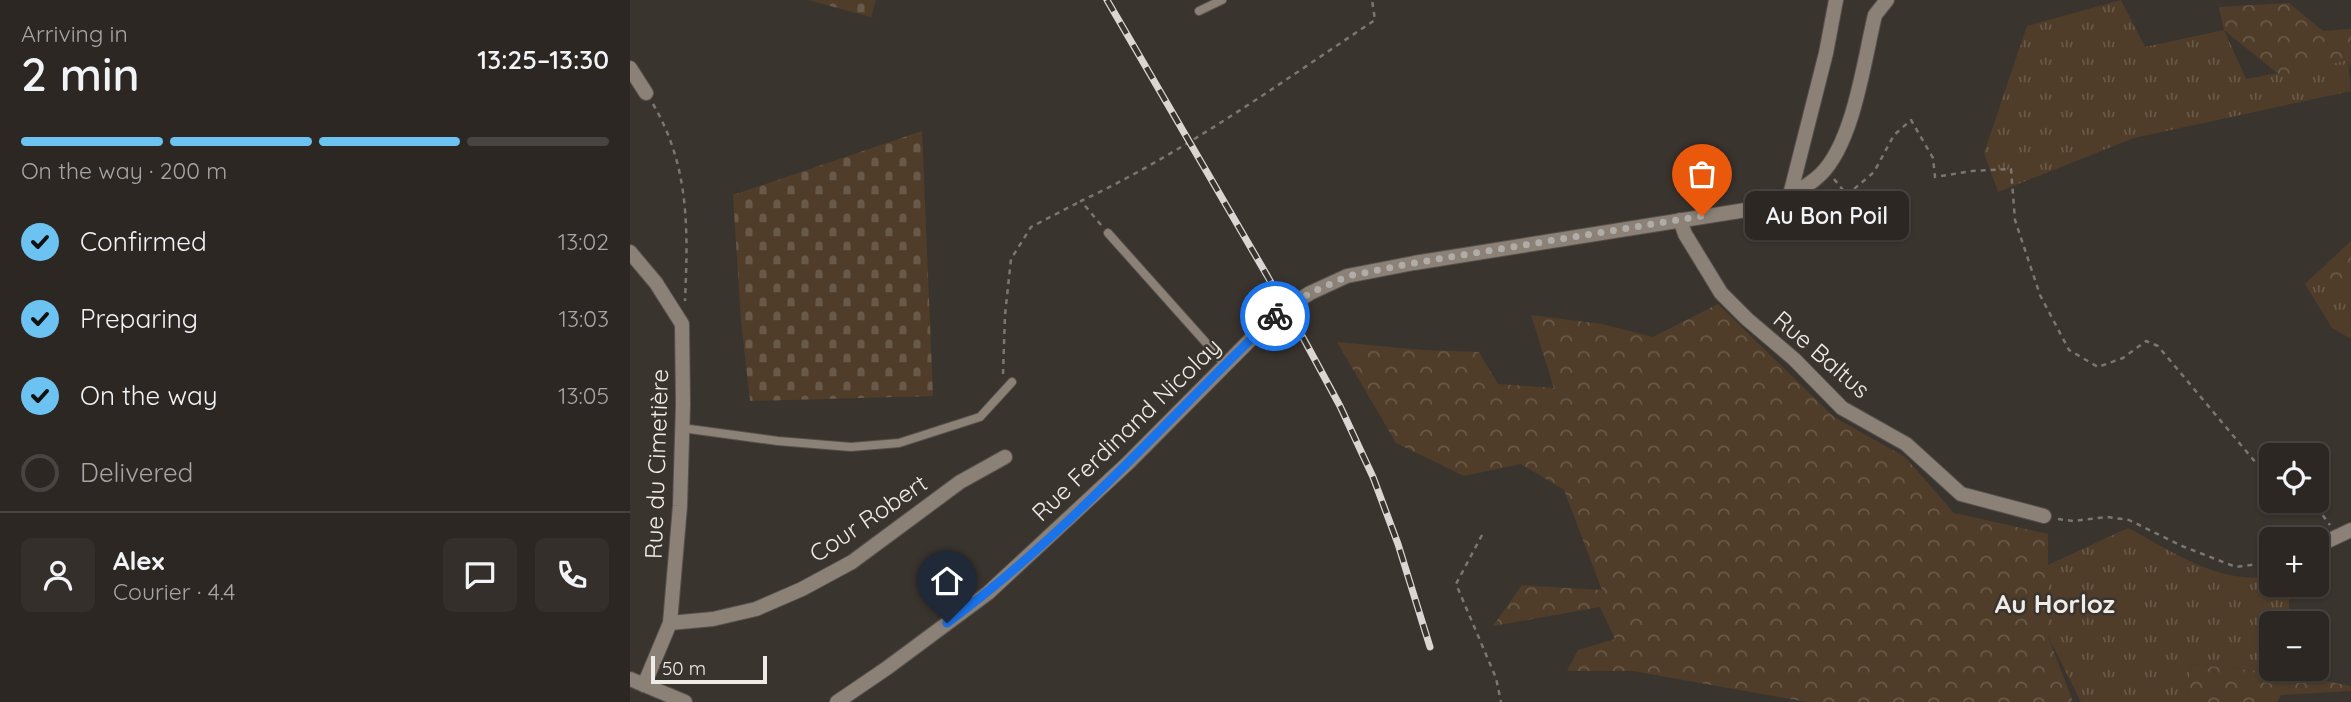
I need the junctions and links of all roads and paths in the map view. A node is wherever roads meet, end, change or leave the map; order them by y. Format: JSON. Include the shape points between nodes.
{"nodes":[{"id":1,"x":1222,"y":0,"type":"edge"},
{"id":2,"x":1372,"y":0,"type":"edge"},
{"id":3,"x":1836,"y":0,"type":"edge"},
{"id":4,"x":1887,"y":0,"type":"edge"},
{"id":5,"x":1199,"y":11,"type":"dead end"},
{"id":6,"x":630,"y":68,"type":"edge"},
{"id":7,"x":646,"y":93,"type":"joint"},
{"id":8,"x":1833,"y":177,"type":"dead end"},
{"id":9,"x":1790,"y":195,"type":"junction"},
{"id":10,"x":1081,"y":201,"type":"junction"},
{"id":11,"x":1680,"y":220,"type":"junction"},
{"id":12,"x":1108,"y":233,"type":"joint"},
{"id":13,"x":630,"y":251,"type":"edge"},
{"id":14,"x":682,"y":324,"type":"junction"},
{"id":15,"x":1224,"y":364,"type":"junction"},
{"id":16,"x":1012,"y":382,"type":"dead end"},
{"id":17,"x":1005,"y":390,"type":"junction"},
{"id":18,"x":682,"y":428,"type":"junction"},
{"id":19,"x":1005,"y":457,"type":"dead end"},
{"id":20,"x":2259,"y":466,"type":"edge"},
{"id":21,"x":2323,"y":513,"type":"edge"},
{"id":22,"x":2044,"y":516,"type":"joint"},
{"id":23,"x":2344,"y":533,"type":"edge"},
{"id":24,"x":1482,"y":535,"type":"dead end"},
{"id":25,"x":2259,"y":564,"type":"edge"},
{"id":26,"x":670,"y":623,"type":"junction"},
{"id":27,"x":637,"y":682,"type":"edge"},
{"id":28,"x":685,"y":702,"type":"edge"},
{"id":29,"x":837,"y":702,"type":"edge"},
{"id":30,"x":1501,"y":702,"type":"edge"}],
"edges":[{"from":1,"to":5,"type":"lane"},
{"from":2,"to":10,"type":"path","via":[[1375,20],[1132,177]]},
{"from":3,"to":9,"type":"street"},
{"from":4,"to":9,"type":"street","name":"Rue Ferdinand Nicolay","via":[[1875,15],[1847,131],[1824,171]]},
{"from":6,"to":7,"type":"street"},
{"from":7,"to":14,"type":"path","via":[[678,157],[685,191]]},
{"from":8,"to":20,"type":"path","via":[[1847,195],[1874,172],[1894,135],[1911,120],[1933,158],[1935,177],[2011,169],[2015,220],[2040,295],[2069,350],[2098,367],[2123,358],[2146,341],[2158,346]]},
{"from":9,"to":11,"type":"street","name":"Rue Ferdinand Nicolay","via":[[1771,206]]},
{"from":10,"to":12,"type":"path"},
{"from":10,"to":17,"type":"path","via":[[1031,227],[1011,259],[1003,351]]},
{"from":11,"to":15,"type":"street","name":"Rue Ferdinand Nicolay","via":[[1348,276],[1274,316]]},
{"from":11,"to":22,"type":"street","name":"Rue Baltus","via":[[1721,293],[1842,408],[1906,444],[1961,494]]},
{"from":12,"to":15,"type":"lane"},
{"from":13,"to":14,"type":"street"},
{"from":14,"to":18,"type":"street","name":"Rue du Cimetière"},
{"from":15,"to":29,"type":"street","name":"Rue Ferdinand Nicolay","via":[[1128,463],[988,593]]},
{"from":16,"to":17,"type":"lane"},
{"from":17,"to":18,"type":"lane","via":[[980,417],[899,443],[851,447]]},
{"from":18,"to":26,"type":"street","name":"Rue du Cimetière"},
{"from":19,"to":26,"type":"street","name":"Cour Robert","via":[[960,482],[852,562],[802,589],[755,609]]},
{"from":21,"to":23,"type":"path"},
{"from":22,"to":25,"type":"path","via":[[2073,521],[2129,520],[2236,567]]},
{"from":24,"to":30,"type":"path","via":[[1456,584],[1496,678]]},
{"from":26,"to":27,"type":"street","name":"Rue du Cimetière"},
{"from":27,"to":28,"type":"street"}]}
